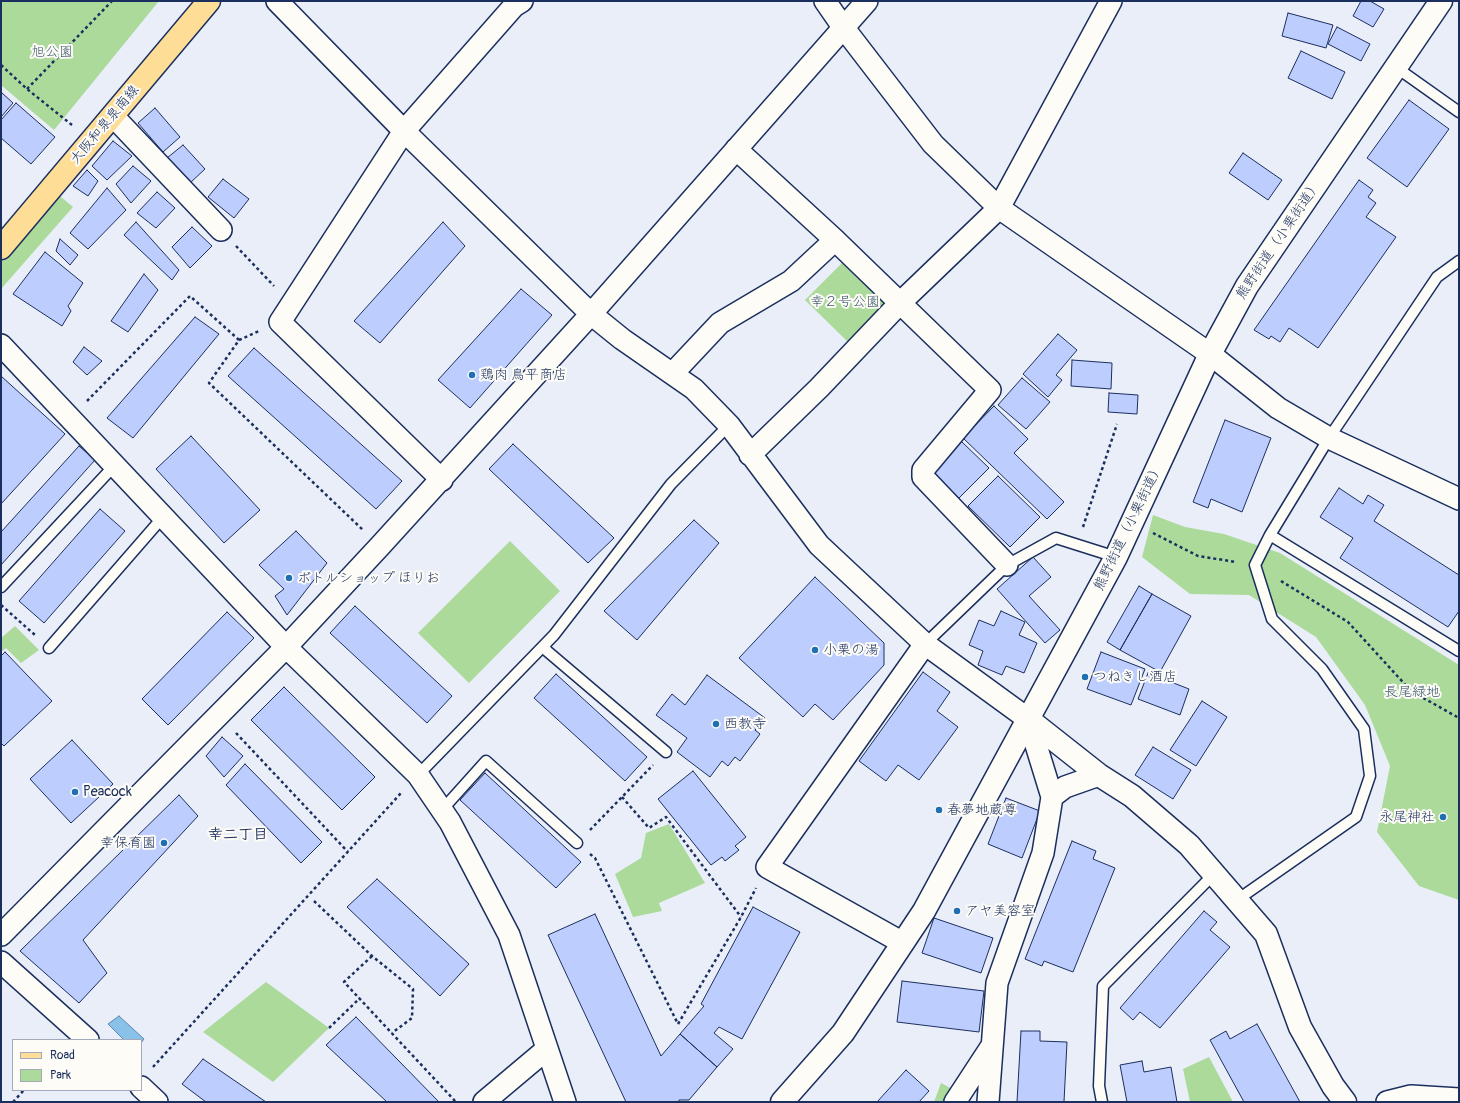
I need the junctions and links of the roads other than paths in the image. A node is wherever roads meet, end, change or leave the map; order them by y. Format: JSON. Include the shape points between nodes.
{"nodes":[{"id":1,"x":209,"y":1,"type":"edge"},
{"id":2,"x":277,"y":1,"type":"edge"},
{"id":3,"x":522,"y":1,"type":"edge"},
{"id":4,"x":825,"y":1,"type":"edge"},
{"id":5,"x":867,"y":1,"type":"edge"},
{"id":6,"x":1111,"y":1,"type":"edge"},
{"id":7,"x":1441,"y":1,"type":"edge"},
{"id":8,"x":843,"y":27,"type":"junction"},
{"id":9,"x":1397,"y":68,"type":"junction"},
{"id":10,"x":1459,"y":112,"type":"edge"},
{"id":11,"x":114,"y":116,"type":"junction"},
{"id":12,"x":404,"y":131,"type":"junction"},
{"id":13,"x":736,"y":149,"type":"junction"},
{"id":14,"x":999,"y":208,"type":"junction"},
{"id":15,"x":221,"y":230,"type":"road end"},
{"id":16,"x":835,"y":240,"type":"junction"},
{"id":17,"x":1,"y":248,"type":"edge"},
{"id":18,"x":1459,"y":260,"type":"edge"},
{"id":19,"x":900,"y":303,"type":"junction"},
{"id":20,"x":591,"y":314,"type":"junction"},
{"id":21,"x":1,"y":345,"type":"edge"},
{"id":22,"x":1210,"y":354,"type":"junction"},
{"id":23,"x":672,"y":373,"type":"junction"},
{"id":24,"x":728,"y":425,"type":"junction"},
{"id":25,"x":1329,"y":438,"type":"junction"},
{"id":26,"x":750,"y":455,"type":"junction"},
{"id":27,"x":114,"y":466,"type":"junction"},
{"id":28,"x":442,"y":480,"type":"junction"},
{"id":29,"x":1459,"y":499,"type":"edge"},
{"id":30,"x":163,"y":517,"type":"junction"},
{"id":31,"x":1270,"y":535,"type":"junction"},
{"id":32,"x":1116,"y":557,"type":"junction"},
{"id":33,"x":1007,"y":565,"type":"junction"},
{"id":34,"x":1,"y":587,"type":"edge"},
{"id":35,"x":925,"y":644,"type":"junction"},
{"id":36,"x":544,"y":646,"type":"junction"},
{"id":37,"x":286,"y":647,"type":"junction"},
{"id":38,"x":49,"y":648,"type":"road end"},
{"id":39,"x":1459,"y":651,"type":"edge"},
{"id":40,"x":1028,"y":719,"type":"junction"},
{"id":41,"x":666,"y":752,"type":"road end"},
{"id":42,"x":418,"y":775,"type":"junction"},
{"id":43,"x":1099,"y":775,"type":"junction"},
{"id":44,"x":1052,"y":797,"type":"junction"},
{"id":45,"x":442,"y":810,"type":"junction"},
{"id":46,"x":577,"y":843,"type":"road end"},
{"id":47,"x":1214,"y":874,"type":"junction"},
{"id":48,"x":1237,"y":900,"type":"junction"},
{"id":49,"x":1,"y":935,"type":"edge"},
{"id":50,"x":903,"y":943,"type":"junction"},
{"id":51,"x":1,"y":962,"type":"edge"},
{"id":52,"x":87,"y":1039,"type":"edge"},
{"id":53,"x":991,"y":1047,"type":"junction"},
{"id":54,"x":547,"y":1049,"type":"junction"},
{"id":55,"x":142,"y":1088,"type":"edge"},
{"id":56,"x":1459,"y":1099,"type":"edge"},
{"id":57,"x":157,"y":1102,"type":"edge"},
{"id":58,"x":484,"y":1102,"type":"edge"},
{"id":59,"x":565,"y":1102,"type":"edge"},
{"id":60,"x":782,"y":1102,"type":"edge"},
{"id":61,"x":955,"y":1102,"type":"edge"},
{"id":62,"x":988,"y":1102,"type":"edge"},
{"id":63,"x":1102,"y":1102,"type":"edge"},
{"id":64,"x":1345,"y":1102,"type":"edge"},
{"id":65,"x":1387,"y":1102,"type":"edge"}],
"edges":[{"from":1,"to":11,"type":"main road","name":"大阪和泉泉南線"},
{"from":2,"to":12,"type":"street"},
{"from":3,"to":12,"type":"street","via":[[514,6]]},
{"from":4,"to":8,"type":"street"},
{"from":5,"to":8,"type":"street"},
{"from":6,"to":14,"type":"street"},
{"from":7,"to":9,"type":"street","name":"熊野街道（小栗街道）"},
{"from":8,"to":13,"type":"street"},
{"from":8,"to":14,"type":"street","via":[[933,144]]},
{"from":9,"to":10,"type":"lane"},
{"from":9,"to":22,"type":"street","name":"熊野街道（小栗街道）","via":[[1247,286]]},
{"from":11,"to":15,"type":"street"},
{"from":11,"to":17,"type":"main road","name":"大阪和泉泉南線"},
{"from":12,"to":20,"type":"street"},
{"from":12,"to":28,"type":"street","via":[[280,322]]},
{"from":13,"to":16,"type":"street"},
{"from":13,"to":20,"type":"street"},
{"from":14,"to":19,"type":"street"},
{"from":14,"to":22,"type":"street"},
{"from":16,"to":19,"type":"street"},
{"from":16,"to":23,"type":"street","via":[[791,282],[720,323]]},
{"from":18,"to":25,"type":"lane","via":[[1437,277]]},
{"from":19,"to":26,"type":"street","via":[[819,388]]},
{"from":19,"to":33,"type":"street","via":[[990,390],[923,470],[924,476]]},
{"from":20,"to":23,"type":"street"},
{"from":20,"to":28,"type":"street"},
{"from":21,"to":27,"type":"street"},
{"from":22,"to":25,"type":"street","via":[[1278,408]]},
{"from":22,"to":32,"type":"street","name":"熊野街道（小栗街道）"},
{"from":23,"to":24,"type":"street","via":[[694,389]]},
{"from":24,"to":26,"type":"street"},
{"from":24,"to":36,"type":"lane","via":[[671,484]]},
{"from":25,"to":29,"type":"street"},
{"from":25,"to":31,"type":"lane"},
{"from":26,"to":35,"type":"street","via":[[819,545]]},
{"from":27,"to":30,"type":"street"},
{"from":27,"to":34,"type":"lane"},
{"from":28,"to":37,"type":"street"},
{"from":30,"to":37,"type":"street"},
{"from":30,"to":38,"type":"lane"},
{"from":31,"to":39,"type":"lane"},
{"from":31,"to":48,"type":"lane","via":[[1255,565],[1272,619],[1322,669],[1364,729],[1370,776],[1356,818]]},
{"from":32,"to":33,"type":"lane","via":[[1056,538]]},
{"from":32,"to":40,"type":"street","name":"熊野街道（小栗街道）"},
{"from":33,"to":35,"type":"lane"},
{"from":35,"to":40,"type":"street"},
{"from":35,"to":50,"type":"street","via":[[767,867]]},
{"from":36,"to":41,"type":"lane"},
{"from":36,"to":42,"type":"lane"},
{"from":37,"to":42,"type":"street"},
{"from":37,"to":49,"type":"street"},
{"from":40,"to":43,"type":"street"},
{"from":40,"to":44,"type":"street"},
{"from":40,"to":50,"type":"street","name":"熊野街道（小栗街道）","via":[[924,912]]},
{"from":42,"to":45,"type":"street"},
{"from":43,"to":44,"type":"street","via":[[1065,787]]},
{"from":43,"to":47,"type":"street","via":[[1132,796],[1189,845]]},
{"from":44,"to":53,"type":"street","via":[[1043,853],[997,983]]},
{"from":45,"to":46,"type":"lane","via":[[486,761]]},
{"from":45,"to":54,"type":"street","via":[[509,935]]},
{"from":47,"to":48,"type":"street"},
{"from":47,"to":63,"type":"lane","via":[[1103,986],[1099,1086]]},
{"from":48,"to":64,"type":"street","via":[[1266,934],[1300,1027],[1333,1086]]},
{"from":50,"to":60,"type":"street","name":"熊野街道（小栗街道）","via":[[843,1033]]},
{"from":51,"to":52,"type":"street"},
{"from":53,"to":61,"type":"street"},
{"from":53,"to":62,"type":"street"},
{"from":54,"to":58,"type":"street"},
{"from":54,"to":59,"type":"street"},
{"from":55,"to":57,"type":"street"},
{"from":56,"to":65,"type":"street","via":[[1411,1096]]}]}
